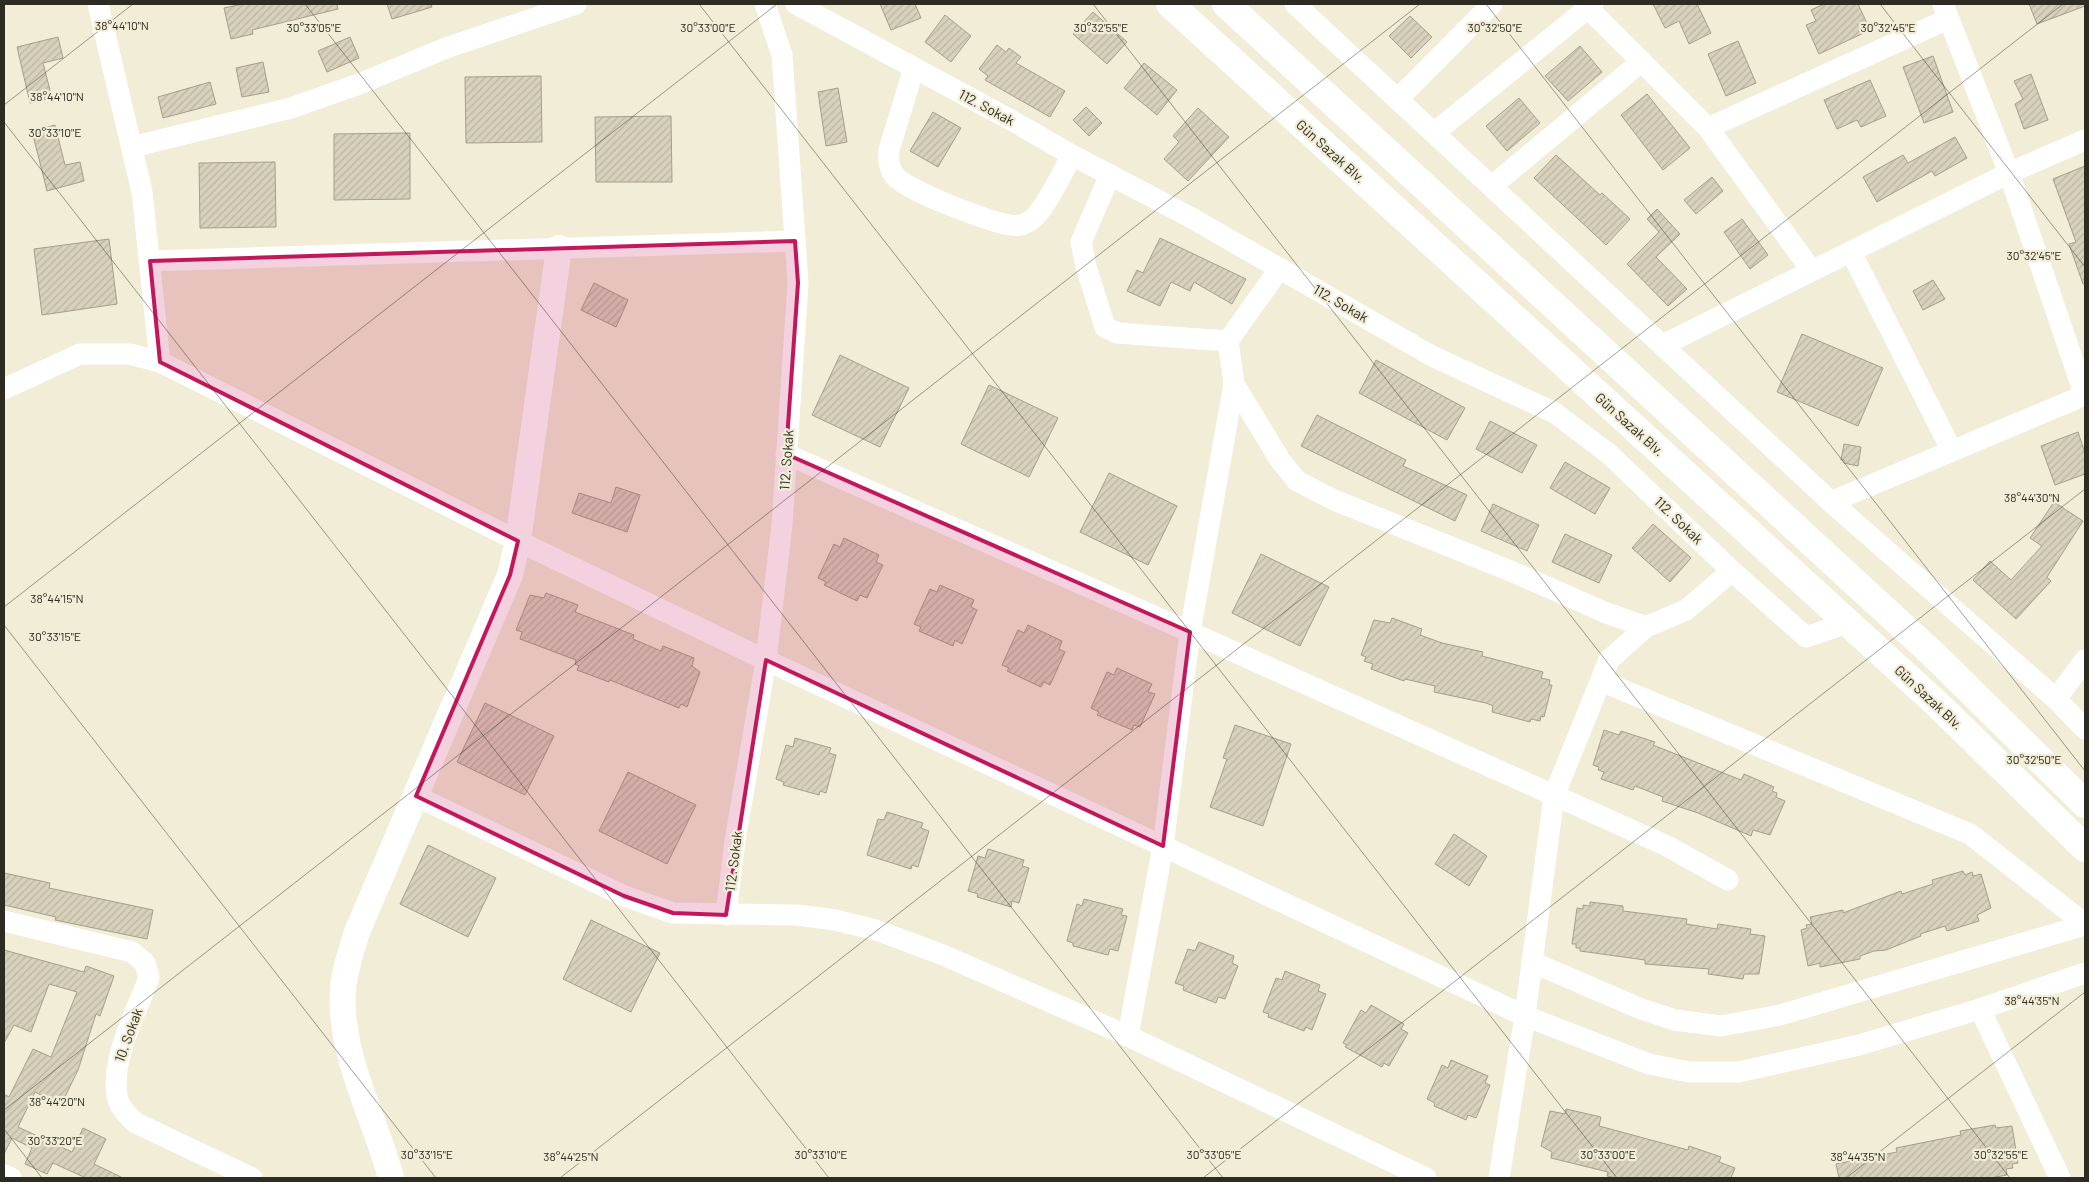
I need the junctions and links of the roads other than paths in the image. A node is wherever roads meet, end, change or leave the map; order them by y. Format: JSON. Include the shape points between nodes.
{"nodes":[{"id":1,"x":98,"y":4,"type":"edge"},
{"id":2,"x":576,"y":4,"type":"edge"},
{"id":3,"x":766,"y":4,"type":"edge"},
{"id":4,"x":796,"y":4,"type":"edge"},
{"id":5,"x":1170,"y":4,"type":"edge"},
{"id":6,"x":1226,"y":4,"type":"edge"},
{"id":7,"x":1295,"y":4,"type":"edge"},
{"id":8,"x":1492,"y":4,"type":"edge"},
{"id":9,"x":1588,"y":5,"type":"edge"},
{"id":10,"x":1945,"y":11,"type":"edge"},
{"id":11,"x":1642,"y":61,"type":"junction"},
{"id":12,"x":914,"y":68,"type":"junction"},
{"id":13,"x":1398,"y":99,"type":"junction"},
{"id":14,"x":1708,"y":128,"type":"junction"},
{"id":15,"x":1434,"y":133,"type":"junction"},
{"id":16,"x":2085,"y":140,"type":"edge"},
{"id":17,"x":132,"y":147,"type":"junction"},
{"id":18,"x":1072,"y":155,"type":"junction"},
{"id":19,"x":2009,"y":173,"type":"junction"},
{"id":20,"x":1110,"y":175,"type":"junction"},
{"id":21,"x":1492,"y":186,"type":"junction"},
{"id":22,"x":795,"y":241,"type":"junction"},
{"id":23,"x":560,"y":248,"type":"junction"},
{"id":24,"x":1850,"y":252,"type":"junction"},
{"id":25,"x":150,"y":261,"type":"junction"},
{"id":26,"x":1280,"y":268,"type":"junction"},
{"id":27,"x":1812,"y":271,"type":"junction"},
{"id":28,"x":1228,"y":341,"type":"junction"},
{"id":29,"x":1663,"y":345,"type":"junction"},
{"id":30,"x":160,"y":362,"type":"junction"},
{"id":31,"x":1234,"y":384,"type":"junction"},
{"id":32,"x":4,"y":389,"type":"edge"},
{"id":33,"x":2085,"y":395,"type":"edge"},
{"id":34,"x":1952,"y":451,"type":"junction"},
{"id":35,"x":786,"y":454,"type":"junction"},
{"id":36,"x":1831,"y":502,"type":"junction"},
{"id":37,"x":518,"y":541,"type":"junction"},
{"id":38,"x":1732,"y":571,"type":"junction"},
{"id":39,"x":1848,"y":623,"type":"junction"},
{"id":40,"x":1646,"y":627,"type":"junction"},
{"id":41,"x":1190,"y":632,"type":"junction"},
{"id":42,"x":766,"y":660,"type":"junction"},
{"id":43,"x":2085,"y":660,"type":"edge"},
{"id":44,"x":1601,"y":681,"type":"junction"},
{"id":45,"x":2056,"y":700,"type":"junction"},
{"id":46,"x":2085,"y":729,"type":"edge"},
{"id":47,"x":416,"y":796,"type":"junction"},
{"id":48,"x":1554,"y":796,"type":"junction"},
{"id":49,"x":2085,"y":804,"type":"edge"},
{"id":50,"x":1163,"y":846,"type":"junction"},
{"id":51,"x":2085,"y":848,"type":"edge"},
{"id":52,"x":1728,"y":880,"type":"dead end"},
{"id":53,"x":726,"y":915,"type":"junction"},
{"id":54,"x":4,"y":922,"type":"edge"},
{"id":55,"x":2085,"y":925,"type":"edge"},
{"id":56,"x":1532,"y":962,"type":"junction"},
{"id":57,"x":2085,"y":973,"type":"edge"},
{"id":58,"x":1980,"y":1008,"type":"junction"},
{"id":59,"x":1525,"y":1016,"type":"junction"},
{"id":60,"x":1128,"y":1036,"type":"junction"},
{"id":61,"x":4,"y":1175,"type":"edge"},
{"id":62,"x":11,"y":1178,"type":"edge"},
{"id":63,"x":252,"y":1178,"type":"edge"},
{"id":64,"x":391,"y":1178,"type":"edge"},
{"id":65,"x":1426,"y":1178,"type":"edge"},
{"id":66,"x":1499,"y":1178,"type":"edge"},
{"id":67,"x":2060,"y":1178,"type":"edge"}],
"edges":[{"from":1,"to":17,"type":"street"},
{"from":2,"to":17,"type":"street","via":[[446,48],[299,106]]},
{"from":3,"to":22,"type":"street","name":"112. Sokak","via":[[782,54]]},
{"from":4,"to":12,"type":"street","name":"112. Sokak"},
{"from":5,"to":39,"type":"main road","name":"Gün Sazak Blv."},
{"from":6,"to":49,"type":"main road","via":[[1935,656]]},
{"from":7,"to":13,"type":"street"},
{"from":8,"to":13,"type":"street"},
{"from":9,"to":11,"type":"street"},
{"from":9,"to":15,"type":"street"},
{"from":10,"to":14,"type":"street"},
{"from":10,"to":19,"type":"street"},
{"from":11,"to":14,"type":"street"},
{"from":11,"to":21,"type":"street"},
{"from":12,"to":18,"type":"street","name":"112. Sokak"},
{"from":12,"to":18,"type":"street","via":[[888,161],[897,178],[908,185],[972,214],[1011,225],[1021,224],[1036,217]]},
{"from":13,"to":15,"type":"street"},
{"from":14,"to":27,"type":"street"},
{"from":15,"to":21,"type":"street"},
{"from":16,"to":19,"type":"street"},
{"from":17,"to":25,"type":"street","via":[[142,192]]},
{"from":18,"to":20,"type":"street","name":"112. Sokak"},
{"from":19,"to":24,"type":"street"},
{"from":19,"to":33,"type":"street"},
{"from":20,"to":26,"type":"street","name":"112. Sokak"},
{"from":20,"to":28,"type":"street","via":[[1081,242],[1105,327],[1117,333]]},
{"from":21,"to":29,"type":"street"},
{"from":22,"to":23,"type":"street"},
{"from":22,"to":35,"type":"street","name":"112. Sokak","via":[[798,283]]},
{"from":23,"to":25,"type":"street"},
{"from":23,"to":37,"type":"street"},
{"from":24,"to":27,"type":"street"},
{"from":24,"to":34,"type":"street"},
{"from":25,"to":30,"type":"street"},
{"from":26,"to":28,"type":"street"},
{"from":26,"to":38,"type":"street","name":"112. Sokak","via":[[1432,356],[1555,413],[1609,454]]},
{"from":27,"to":29,"type":"street"},
{"from":28,"to":31,"type":"street"},
{"from":29,"to":36,"type":"street"},
{"from":30,"to":32,"type":"street","via":[[130,354],[80,354]]},
{"from":30,"to":37,"type":"street"},
{"from":31,"to":40,"type":"street","via":[[1280,460],[1297,480],[1334,500]]},
{"from":31,"to":41,"type":"street"},
{"from":33,"to":34,"type":"street"},
{"from":34,"to":36,"type":"street"},
{"from":35,"to":41,"type":"street"},
{"from":35,"to":42,"type":"street","name":"112. Sokak","via":[[782,525]]},
{"from":36,"to":45,"type":"street"},
{"from":37,"to":42,"type":"street"},
{"from":37,"to":47,"type":"street","via":[[510,575]]},
{"from":38,"to":39,"type":"street","name":"112. Sokak","via":[[1806,637]]},
{"from":38,"to":40,"type":"street","via":[[1686,610]]},
{"from":39,"to":51,"type":"main road","name":"Gün Sazak Blv.","via":[[1937,704]]},
{"from":40,"to":44,"type":"street","via":[[1610,660]]},
{"from":41,"to":48,"type":"street"},
{"from":41,"to":50,"type":"street"},
{"from":42,"to":50,"type":"street"},
{"from":42,"to":53,"type":"street","name":"112. Sokak","via":[[735,841]]},
{"from":43,"to":45,"type":"street"},
{"from":44,"to":48,"type":"street"},
{"from":44,"to":55,"type":"street","via":[[1970,834]]},
{"from":45,"to":46,"type":"street"},
{"from":47,"to":53,"type":"street","via":[[624,896],[673,913]]},
{"from":47,"to":64,"type":"street","via":[[357,932],[346,967],[343,992],[349,1049]]},
{"from":48,"to":52,"type":"street","via":[[1667,846]]},
{"from":48,"to":56,"type":"street"},
{"from":50,"to":59,"type":"street"},
{"from":50,"to":60,"type":"street"},
{"from":53,"to":60,"type":"street","via":[[797,915],[876,930],[943,955]]},
{"from":54,"to":63,"type":"street","name":"10. Sokak","via":[[132,952],[145,963],[149,978],[116,1067],[117,1097],[124,1111],[136,1123]]},
{"from":55,"to":56,"type":"street","via":[[1780,1015],[1721,1026],[1675,1020],[1641,1009]]},
{"from":56,"to":59,"type":"street"},
{"from":57,"to":58,"type":"street"},
{"from":58,"to":59,"type":"street","via":[[1859,1045],[1739,1072],[1689,1072],[1649,1064]]},
{"from":58,"to":67,"type":"street"},
{"from":59,"to":66,"type":"street"},
{"from":60,"to":65,"type":"street"},
{"from":61,"to":62,"type":"street"}]}
